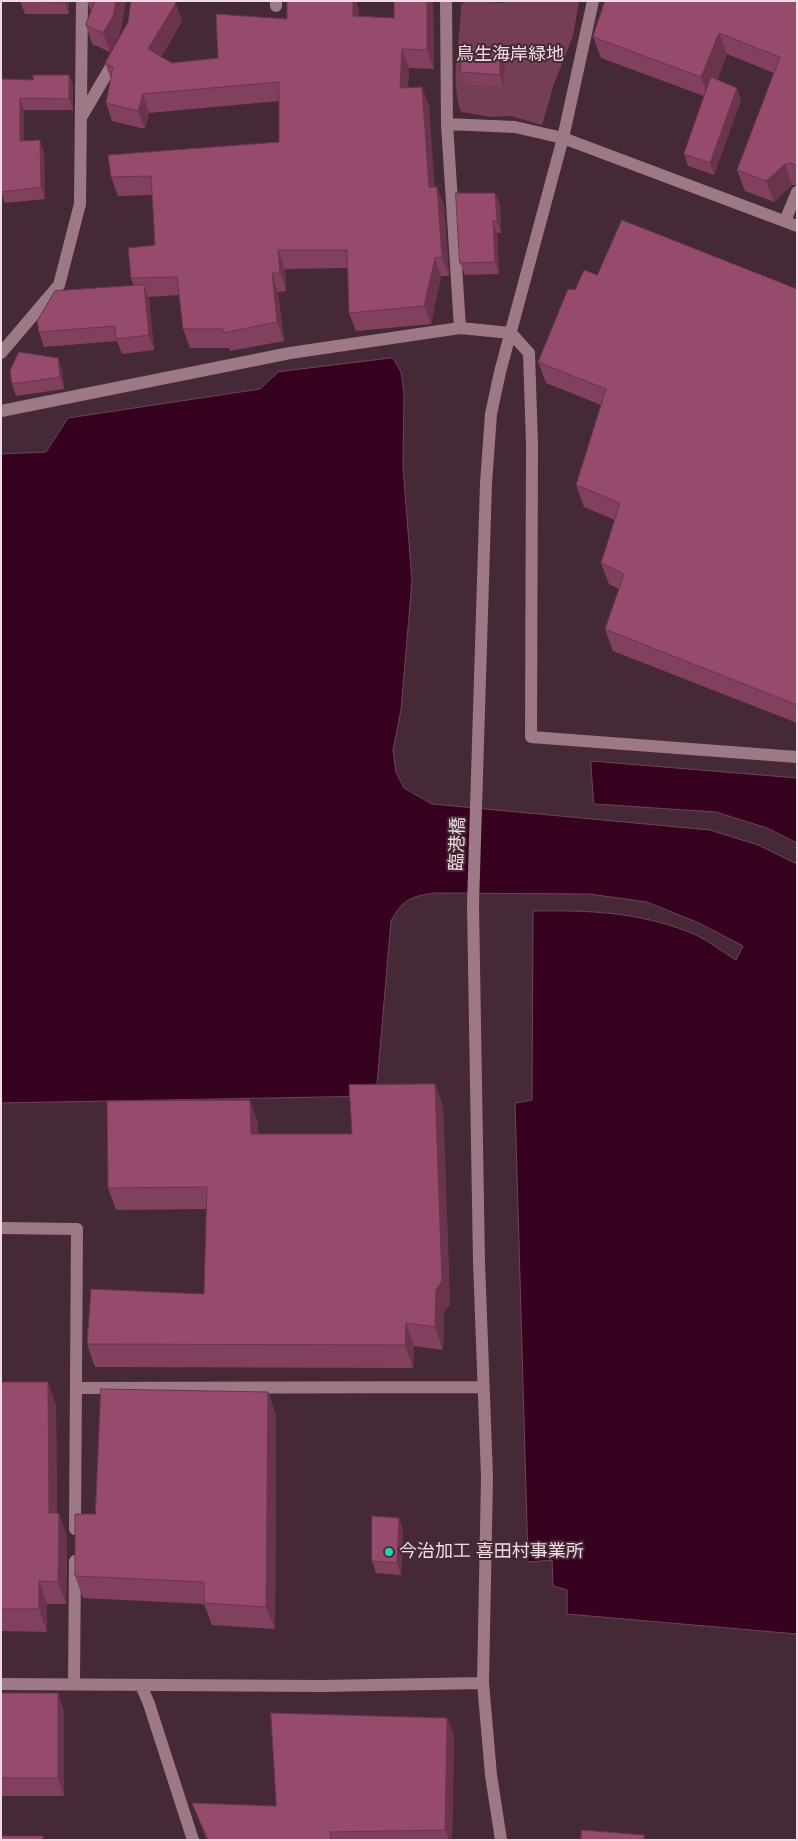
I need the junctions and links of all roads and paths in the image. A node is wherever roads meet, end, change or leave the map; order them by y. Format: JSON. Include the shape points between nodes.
{"nodes":[{"id":1,"x":82,"y":1,"type":"edge"},
{"id":2,"x":446,"y":1,"type":"edge"},
{"id":3,"x":592,"y":1,"type":"edge"},
{"id":4,"x":124,"y":45,"type":"edge"},
{"id":5,"x":81,"y":118,"type":"junction"},
{"id":6,"x":446,"y":124,"type":"junction"},
{"id":7,"x":563,"y":138,"type":"junction"},
{"id":8,"x":797,"y":192,"type":"edge"},
{"id":9,"x":791,"y":223,"type":"edge"},
{"id":10,"x":460,"y":328,"type":"junction"},
{"id":11,"x":511,"y":333,"type":"junction"},
{"id":12,"x":1,"y":353,"type":"edge"},
{"id":13,"x":1,"y":411,"type":"edge"},
{"id":14,"x":797,"y":758,"type":"edge"},
{"id":15,"x":1,"y":1228,"type":"edge"},
{"id":16,"x":483,"y":1387,"type":"junction"},
{"id":17,"x":76,"y":1388,"type":"junction"},
{"id":18,"x":483,"y":1683,"type":"junction"},
{"id":19,"x":1,"y":1684,"type":"edge"},
{"id":20,"x":74,"y":1684,"type":"junction"},
{"id":21,"x":141,"y":1685,"type":"junction"},
{"id":22,"x":193,"y":1840,"type":"edge"},
{"id":23,"x":501,"y":1840,"type":"edge"}],
"edges":[{"from":1,"to":5,"type":"street"},
{"from":2,"to":6,"type":"street"},
{"from":3,"to":7,"type":"street","name":"臨港橋"},
{"from":4,"to":5,"type":"street"},
{"from":5,"to":12,"type":"street","via":[[80,204],[59,285]]},
{"from":6,"to":7,"type":"street","via":[[515,127]]},
{"from":6,"to":10,"type":"street"},
{"from":7,"to":9,"type":"street"},
{"from":7,"to":11,"type":"street","name":"臨港橋"},
{"from":8,"to":9,"type":"street"},
{"from":10,"to":11,"type":"street"},
{"from":10,"to":13,"type":"street","via":[[290,353]]},
{"from":11,"to":14,"type":"street","via":[[529,353],[532,737]]},
{"from":11,"to":16,"type":"street","name":"臨港橋","via":[[491,414],[488,453],[473,905]]},
{"from":15,"to":17,"type":"street","via":[[77,1230]]},
{"from":16,"to":17,"type":"street"},
{"from":16,"to":18,"type":"street","name":"臨港橋","via":[[487,1477]]},
{"from":17,"to":20,"type":"street"},
{"from":18,"to":21,"type":"street"},
{"from":18,"to":23,"type":"street","name":"臨港橋","via":[[491,1775]]},
{"from":19,"to":20,"type":"street"},
{"from":20,"to":21,"type":"street"},
{"from":21,"to":22,"type":"street"}]}
